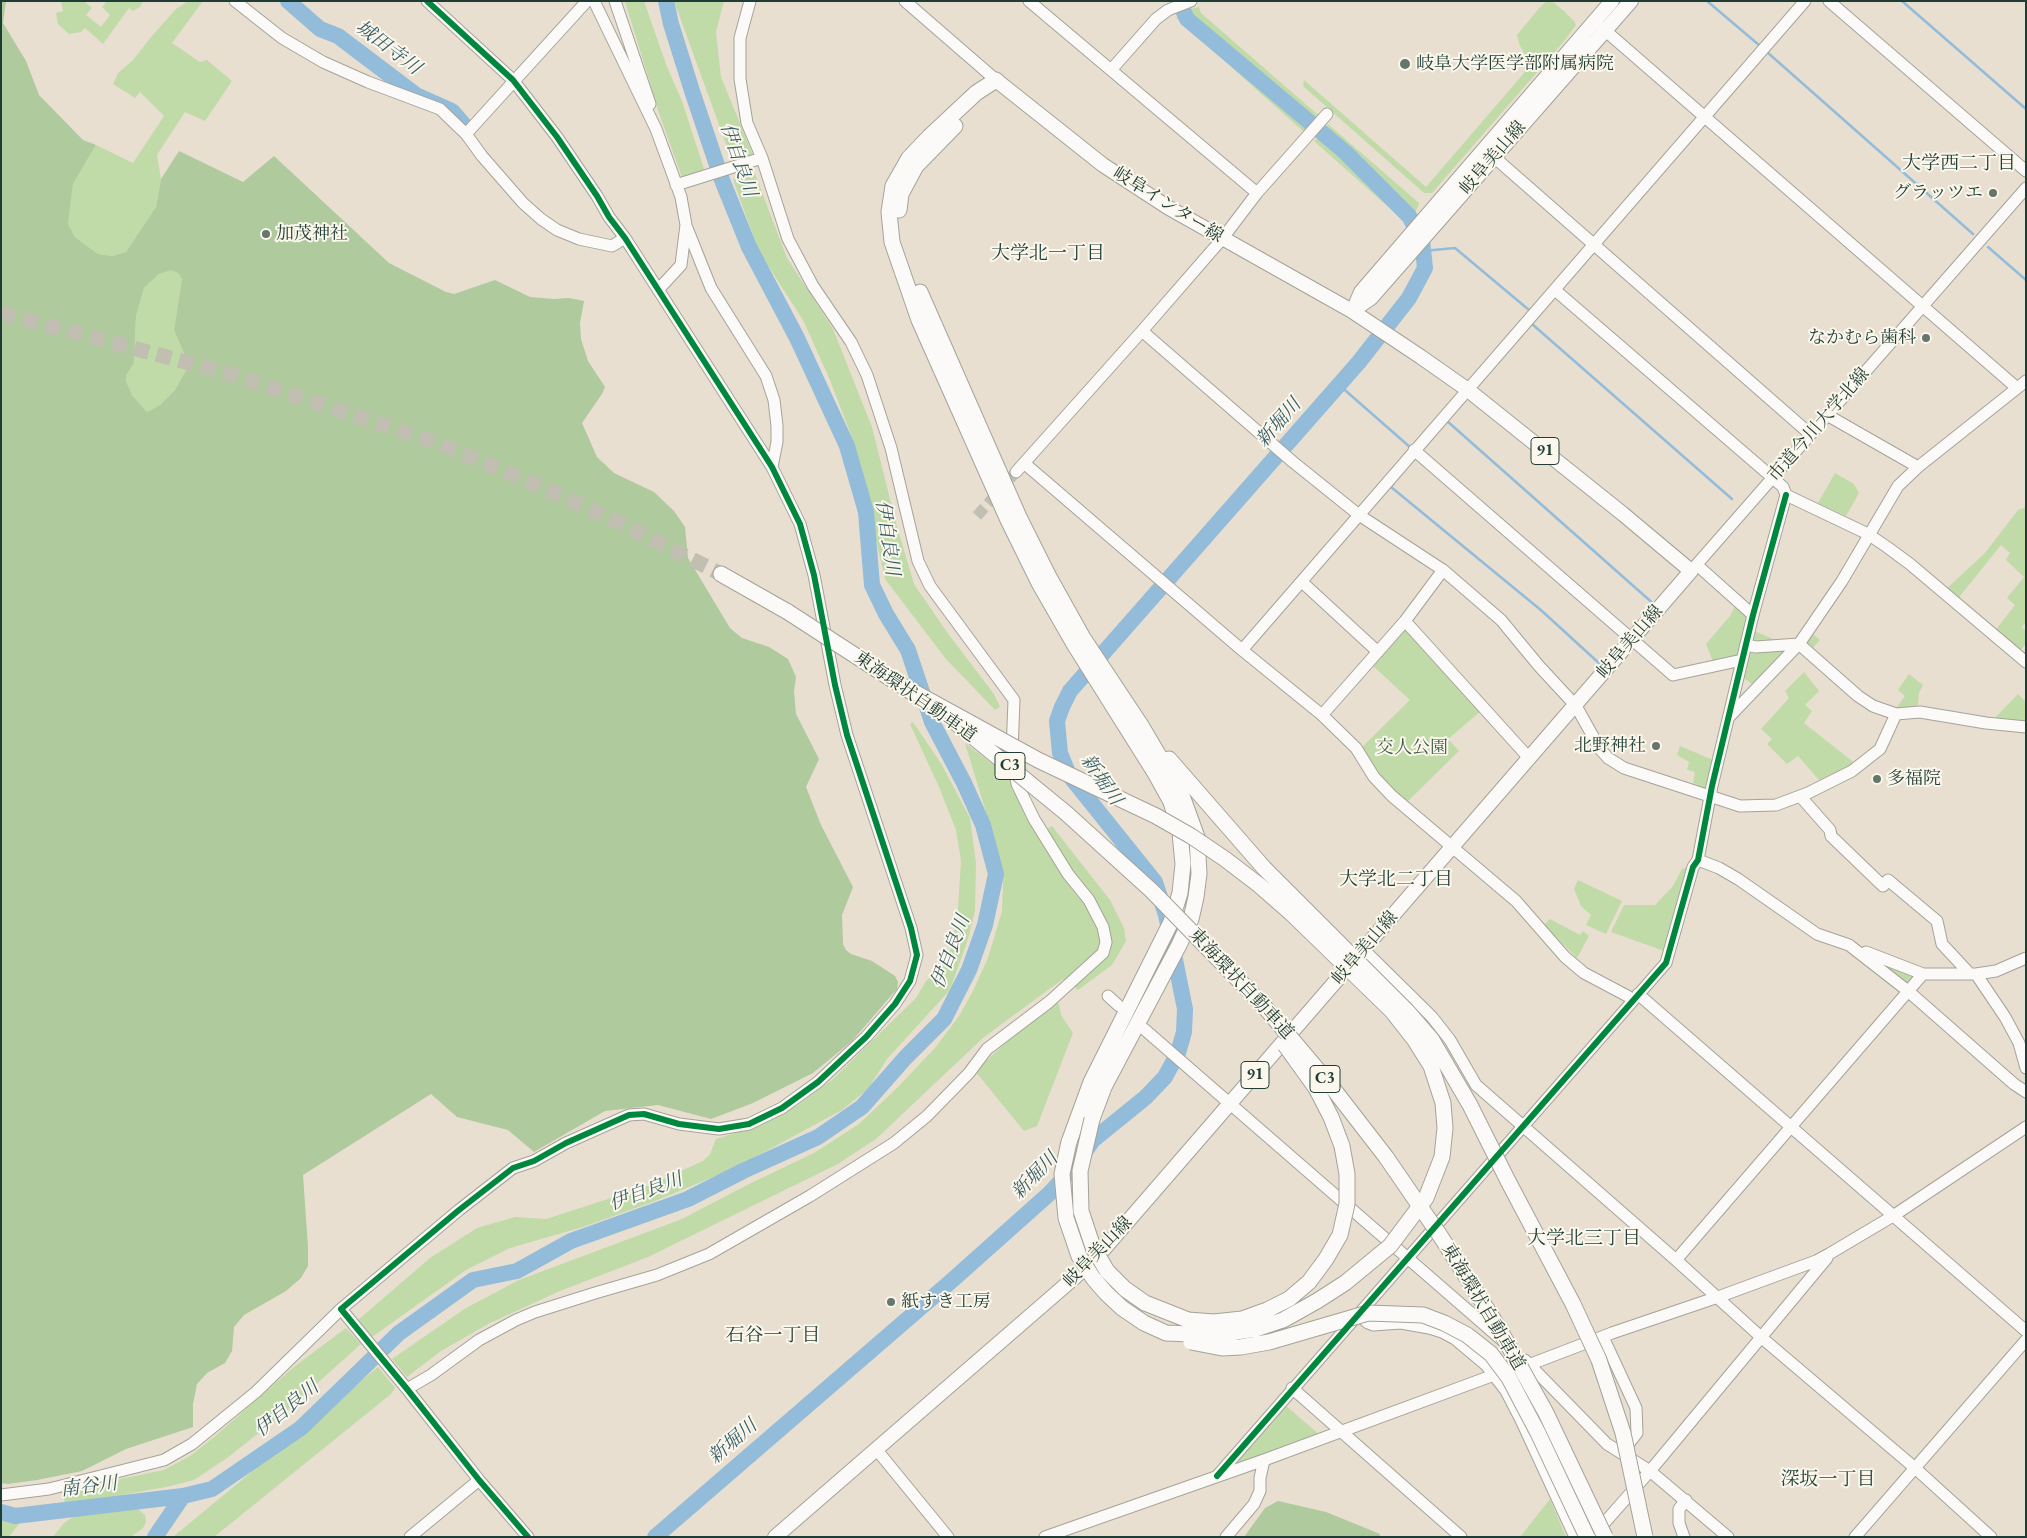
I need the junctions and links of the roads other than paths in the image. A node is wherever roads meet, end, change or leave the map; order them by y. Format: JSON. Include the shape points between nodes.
{"nodes":[{"id":1,"x":235,"y":1,"type":"edge"},
{"id":2,"x":427,"y":1,"type":"edge"},
{"id":3,"x":587,"y":1,"type":"edge"},
{"id":4,"x":594,"y":1,"type":"edge"},
{"id":5,"x":615,"y":1,"type":"edge"},
{"id":6,"x":750,"y":1,"type":"edge"},
{"id":7,"x":904,"y":1,"type":"edge"},
{"id":8,"x":1029,"y":1,"type":"edge"},
{"id":9,"x":1191,"y":1,"type":"edge"},
{"id":10,"x":1612,"y":1,"type":"edge"},
{"id":11,"x":1630,"y":1,"type":"edge"},
{"id":12,"x":1805,"y":1,"type":"edge"},
{"id":13,"x":1829,"y":1,"type":"edge"},
{"id":14,"x":1600,"y":26,"type":"junction"},
{"id":15,"x":1111,"y":70,"type":"junction"},
{"id":16,"x":513,"y":80,"type":"junction"},
{"id":17,"x":996,"y":80,"type":"junction"},
{"id":18,"x":1327,"y":114,"type":"dead end"},
{"id":19,"x":1704,"y":116,"type":"junction"},
{"id":20,"x":656,"y":130,"type":"junction"},
{"id":21,"x":466,"y":134,"type":"junction"},
{"id":22,"x":1494,"y":158,"type":"junction"},
{"id":23,"x":759,"y":160,"type":"junction"},
{"id":24,"x":2026,"y":171,"type":"edge"},
{"id":25,"x":680,"y":184,"type":"junction"},
{"id":26,"x":2026,"y":188,"type":"edge"},
{"id":27,"x":1257,"y":193,"type":"junction"},
{"id":28,"x":1433,"y":218,"type":"junction"},
{"id":29,"x":686,"y":225,"type":"junction"},
{"id":30,"x":625,"y":238,"type":"junction"},
{"id":31,"x":1222,"y":238,"type":"junction"},
{"id":32,"x":1593,"y":245,"type":"junction"},
{"id":33,"x":658,"y":290,"type":"junction"},
{"id":34,"x":1555,"y":290,"type":"junction"},
{"id":35,"x":1923,"y":306,"type":"junction"},
{"id":36,"x":1352,"y":311,"type":"junction"},
{"id":37,"x":1142,"y":331,"type":"junction"},
{"id":38,"x":2021,"y":385,"type":"edge"},
{"id":39,"x":1468,"y":390,"type":"junction"},
{"id":40,"x":1827,"y":415,"type":"junction"},
{"id":41,"x":1810,"y":434,"type":"junction"},
{"id":42,"x":1414,"y":450,"type":"junction"},
{"id":43,"x":1024,"y":463,"type":"junction"},
{"id":44,"x":772,"y":467,"type":"junction"},
{"id":45,"x":1918,"y":467,"type":"junction"},
{"id":46,"x":1016,"y":472,"type":"tunnel mouth"},
{"id":47,"x":1774,"y":478,"type":"junction"},
{"id":48,"x":1786,"y":495,"type":"junction"},
{"id":49,"x":1359,"y":515,"type":"junction"},
{"id":50,"x":1868,"y":534,"type":"junction"},
{"id":51,"x":1694,"y":568,"type":"junction"},
{"id":52,"x":1443,"y":570,"type":"junction"},
{"id":53,"x":721,"y":574,"type":"tunnel mouth"},
{"id":54,"x":1302,"y":582,"type":"junction"},
{"id":55,"x":1752,"y":615,"type":"junction"},
{"id":56,"x":1405,"y":621,"type":"junction"},
{"id":57,"x":1633,"y":639,"type":"junction"},
{"id":58,"x":1799,"y":644,"type":"junction"},
{"id":59,"x":1746,"y":645,"type":"junction"},
{"id":60,"x":1242,"y":650,"type":"junction"},
{"id":61,"x":1378,"y":652,"type":"junction"},
{"id":62,"x":1742,"y":660,"type":"junction"},
{"id":63,"x":2026,"y":662,"type":"edge"},
{"id":64,"x":1105,"y":682,"type":"junction"},
{"id":65,"x":906,"y":688,"type":"junction"},
{"id":66,"x":1576,"y":706,"type":"junction"},
{"id":67,"x":1896,"y":714,"type":"junction"},
{"id":68,"x":1322,"y":715,"type":"junction"},
{"id":69,"x":1728,"y":718,"type":"junction"},
{"id":70,"x":1142,"y":727,"type":"junction"},
{"id":71,"x":2026,"y":727,"type":"edge"},
{"id":72,"x":1529,"y":758,"type":"junction"},
{"id":73,"x":1800,"y":796,"type":"junction"},
{"id":74,"x":1709,"y":797,"type":"junction"},
{"id":75,"x":1452,"y":846,"type":"junction"},
{"id":76,"x":1698,"y":860,"type":"junction"},
{"id":77,"x":1192,"y":926,"type":"junction"},
{"id":78,"x":1849,"y":945,"type":"junction"},
{"id":79,"x":1364,"y":950,"type":"junction"},
{"id":80,"x":2026,"y":958,"type":"edge"},
{"id":81,"x":1923,"y":974,"type":"junction"},
{"id":82,"x":1973,"y":974,"type":"junction"},
{"id":83,"x":1908,"y":991,"type":"junction"},
{"id":84,"x":1108,"y":996,"type":"dead end"},
{"id":85,"x":1636,"y":996,"type":"junction"},
{"id":86,"x":1118,"y":1006,"type":"dead end"},
{"id":87,"x":1144,"y":1030,"type":"dead end"},
{"id":88,"x":2026,"y":1068,"type":"edge"},
{"id":89,"x":2026,"y":1092,"type":"edge"},
{"id":90,"x":1230,"y":1104,"type":"junction"},
{"id":91,"x":1522,"y":1126,"type":"junction"},
{"id":92,"x":1792,"y":1127,"type":"junction"},
{"id":93,"x":2026,"y":1127,"type":"edge"},
{"id":94,"x":1893,"y":1216,"type":"junction"},
{"id":95,"x":1829,"y":1254,"type":"junction"},
{"id":96,"x":1408,"y":1259,"type":"junction"},
{"id":97,"x":1676,"y":1260,"type":"junction"},
{"id":98,"x":1718,"y":1297,"type":"junction"},
{"id":99,"x":341,"y":1309,"type":"junction"},
{"id":100,"x":1358,"y":1315,"type":"junction"},
{"id":101,"x":2026,"y":1331,"type":"edge"},
{"id":102,"x":1166,"y":1333,"type":"junction"},
{"id":103,"x":1602,"y":1337,"type":"junction"},
{"id":104,"x":1762,"y":1338,"type":"junction"},
{"id":105,"x":2026,"y":1340,"type":"edge"},
{"id":106,"x":1530,"y":1364,"type":"junction"},
{"id":107,"x":1494,"y":1375,"type":"junction"},
{"id":108,"x":1292,"y":1388,"type":"junction"},
{"id":109,"x":407,"y":1389,"type":"junction"},
{"id":110,"x":1342,"y":1432,"type":"junction"},
{"id":111,"x":876,"y":1449,"type":"junction"},
{"id":112,"x":1621,"y":1453,"type":"junction"},
{"id":113,"x":1264,"y":1460,"type":"junction"},
{"id":114,"x":1915,"y":1468,"type":"junction"},
{"id":115,"x":1650,"y":1471,"type":"junction"},
{"id":116,"x":1217,"y":1476,"type":"junction"},
{"id":117,"x":478,"y":1480,"type":"junction"},
{"id":118,"x":1,"y":1495,"type":"edge"},
{"id":119,"x":1686,"y":1500,"type":"junction"},
{"id":120,"x":410,"y":1537,"type":"edge"},
{"id":121,"x":528,"y":1537,"type":"edge"},
{"id":122,"x":775,"y":1537,"type":"edge"},
{"id":123,"x":948,"y":1537,"type":"edge"},
{"id":124,"x":1045,"y":1537,"type":"edge"},
{"id":125,"x":1226,"y":1537,"type":"edge"},
{"id":126,"x":1461,"y":1537,"type":"edge"},
{"id":127,"x":1575,"y":1537,"type":"edge"},
{"id":128,"x":1587,"y":1537,"type":"edge"},
{"id":129,"x":1592,"y":1537,"type":"edge"},
{"id":130,"x":1605,"y":1537,"type":"edge"},
{"id":131,"x":1645,"y":1537,"type":"edge"},
{"id":132,"x":1684,"y":1537,"type":"edge"},
{"id":133,"x":1728,"y":1537,"type":"edge"},
{"id":134,"x":1855,"y":1537,"type":"edge"},
{"id":135,"x":1991,"y":1537,"type":"edge"}],
"edges":[{"from":1,"to":21,"type":"street","via":[[306,53],[368,82],[440,109]]},
{"from":2,"to":16,"type":"street"},
{"from":3,"to":16,"type":"street"},
{"from":4,"to":20,"type":"street"},
{"from":5,"to":20,"type":"street"},
{"from":6,"to":23,"type":"street","via":[[740,38],[740,79],[747,123]]},
{"from":7,"to":17,"type":"street"},
{"from":8,"to":15,"type":"street"},
{"from":9,"to":15,"type":"street","via":[[1168,10],[1156,19]]},
{"from":10,"to":14,"type":"main road","name":"岐阜美山線"},
{"from":11,"to":14,"type":"main road","name":"岐阜美山線"},
{"from":12,"to":19,"type":"street"},
{"from":13,"to":24,"type":"street"},
{"from":14,"to":19,"type":"street"},
{"from":14,"to":22,"type":"main road","name":"岐阜美山線"},
{"from":14,"to":28,"type":"main road","name":"岐阜美山線"},
{"from":15,"to":27,"type":"street"},
{"from":16,"to":21,"type":"street"},
{"from":16,"to":30,"type":"street","via":[[557,137]]},
{"from":17,"to":31,"type":"main road","name":"岐阜インター線","via":[[1103,165]]},
{"from":17,"to":64,"type":"highway","via":[[976,93],[909,158],[893,186],[889,212],[892,242],[919,320],[1008,520],[1039,583]]},
{"from":18,"to":27,"type":"street"},
{"from":19,"to":32,"type":"street"},
{"from":19,"to":35,"type":"street"},
{"from":20,"to":25,"type":"street"},
{"from":21,"to":30,"type":"street","via":[[523,203],[557,230],[612,246]]},
{"from":22,"to":28,"type":"main road","name":"岐阜美山線"},
{"from":22,"to":32,"type":"street"},
{"from":23,"to":25,"type":"street"},
{"from":23,"to":109,"type":"street","via":[[788,239],[813,286],[851,342],[867,375],[891,448],[918,561],[930,586],[1014,700],[1012,752],[1017,784],[1034,819],[1104,927],[1106,942],[1103,953],[1049,1002],[988,1049],[927,1116],[894,1143],[810,1196],[709,1254],[657,1275],[516,1320]]},
{"from":25,"to":29,"type":"street"},
{"from":26,"to":35,"type":"street","name":"市道今川大学北線"},
{"from":27,"to":31,"type":"street"},
{"from":28,"to":36,"type":"main road","name":"岐阜美山線","via":[[1412,251],[1371,298]]},
{"from":28,"to":36,"type":"main road","name":"岐阜美山線","via":[[1410,236],[1361,292]]},
{"from":29,"to":33,"type":"street","via":[[681,265]]},
{"from":29,"to":44,"type":"street","via":[[711,288],[766,376],[774,400],[777,426]]},
{"from":30,"to":33,"type":"street"},
{"from":31,"to":36,"type":"main road","name":"岐阜インター線"},
{"from":31,"to":37,"type":"street"},
{"from":32,"to":34,"type":"street"},
{"from":32,"to":41,"type":"street"},
{"from":33,"to":44,"type":"street"},
{"from":34,"to":39,"type":"street"},
{"from":34,"to":47,"type":"street"},
{"from":35,"to":38,"type":"street"},
{"from":35,"to":40,"type":"street","name":"市道今川大学北線"},
{"from":36,"to":39,"type":"main road","number":"91"},
{"from":37,"to":43,"type":"street"},
{"from":37,"to":49,"type":"street"},
{"from":38,"to":45,"type":"street"},
{"from":39,"to":42,"type":"street"},
{"from":39,"to":51,"type":"main road","number":"91"},
{"from":40,"to":41,"type":"street","name":"市道今川大学北線"},
{"from":40,"to":45,"type":"street"},
{"from":41,"to":47,"type":"street","name":"市道今川大学北線"},
{"from":42,"to":49,"type":"street"},
{"from":42,"to":57,"type":"street"},
{"from":43,"to":46,"type":"street"},
{"from":43,"to":60,"type":"street"},
{"from":44,"to":99,"type":"street","via":[[800,524],[814,575],[847,735],[911,928],[917,955],[910,981],[866,1037],[818,1082],[782,1108],[749,1124],[719,1129],[678,1124],[644,1114],[629,1115],[566,1143],[534,1161],[513,1168]]},
{"from":45,"to":50,"type":"street","via":[[1898,486]]},
{"from":47,"to":48,"type":"street"},
{"from":47,"to":51,"type":"street","name":"市道今川大学北線"},
{"from":48,"to":50,"type":"street"},
{"from":48,"to":55,"type":"street"},
{"from":49,"to":52,"type":"street"},
{"from":49,"to":54,"type":"street"},
{"from":50,"to":58,"type":"street","via":[[1842,581]]},
{"from":50,"to":63,"type":"street","via":[[1910,564]]},
{"from":51,"to":55,"type":"street"},
{"from":51,"to":57,"type":"main road","name":"岐阜美山線","number":"91"},
{"from":52,"to":56,"type":"street"},
{"from":52,"to":66,"type":"street","via":[[1501,620]]},
{"from":53,"to":65,"type":"highway","name":"東海環状自動車道","number":"C3","bridge":true,"via":[[788,612]]},
{"from":54,"to":60,"type":"street"},
{"from":54,"to":61,"type":"street"},
{"from":55,"to":59,"type":"street"},
{"from":56,"to":61,"type":"street"},
{"from":56,"to":72,"type":"street"},
{"from":57,"to":62,"type":"street","via":[[1674,675]]},
{"from":57,"to":66,"type":"main road","name":"岐阜美山線","number":"91"},
{"from":58,"to":59,"type":"street"},
{"from":58,"to":67,"type":"street","via":[[1873,706]]},
{"from":58,"to":69,"type":"street"},
{"from":59,"to":62,"type":"street"},
{"from":60,"to":68,"type":"street"},
{"from":61,"to":68,"type":"street"},
{"from":62,"to":69,"type":"street"},
{"from":64,"to":70,"type":"highway"},
{"from":64,"to":102,"type":"highway","bridge":true,"via":[[1170,802],[1180,833],[1180,893],[1171,922],[1144,980],[1091,1082],[1069,1142],[1062,1174],[1063,1196],[1066,1218],[1079,1256],[1093,1278],[1122,1308]]},
{"from":65,"to":77,"type":"highway","name":"東海環状自動車道","number":"C3","bridge":true,"via":[[969,733],[1066,813]]},
{"from":65,"to":102,"type":"highway","bridge":true,"via":[[1038,760],[1156,816],[1225,859],[1291,913],[1392,1011],[1431,1066],[1443,1103],[1442,1157],[1426,1198],[1390,1246],[1345,1283],[1283,1320],[1233,1333],[1197,1336]]},
{"from":66,"to":72,"type":"main road","name":"岐阜美山線","number":"91"},
{"from":66,"to":74,"type":"street","via":[[1608,758],[1624,768]]},
{"from":67,"to":71,"type":"street","via":[[1920,712]]},
{"from":67,"to":73,"type":"street","via":[[1880,749],[1852,772]]},
{"from":68,"to":75,"type":"street","via":[[1356,748],[1392,796]]},
{"from":69,"to":74,"type":"street"},
{"from":70,"to":77,"type":"highway","via":[[1181,793],[1197,837],[1199,874]]},
{"from":70,"to":131,"type":"highway","bridge":true,"via":[[1264,868],[1432,1040],[1470,1105],[1599,1360],[1623,1433]]},
{"from":72,"to":75,"type":"main road","name":"岐阜美山線","number":"91"},
{"from":73,"to":74,"type":"street","via":[[1776,804],[1740,806]]},
{"from":73,"to":82,"type":"street","via":[[1830,830],[1831,836],[1884,886],[1888,880],[1937,921],[1942,944]]},
{"from":74,"to":76,"type":"street"},
{"from":75,"to":79,"type":"main road","name":"岐阜美山線","number":"91"},
{"from":75,"to":85,"type":"street","via":[[1516,901],[1565,957],[1584,973]]},
{"from":76,"to":78,"type":"street","via":[[1738,879],[1817,934]]},
{"from":76,"to":85,"type":"street","via":[[1693,867],[1666,963]]},
{"from":77,"to":77,"type":"highway","bridge":true,"via":[[1316,1088],[1342,1146],[1347,1174],[1347,1204],[1340,1235],[1309,1282],[1289,1299],[1267,1310],[1242,1319],[1214,1322],[1188,1320],[1145,1303],[1124,1289],[1107,1271],[1093,1247],[1080,1211],[1080,1171],[1092,1119],[1104,1087]]},
{"from":77,"to":130,"type":"highway","name":"東海環状自動車道","number":"C3","bridge":true,"via":[[1328,1082],[1386,1157],[1441,1237],[1497,1325],[1541,1405]]},
{"from":78,"to":81,"type":"street"},
{"from":78,"to":83,"type":"street"},
{"from":79,"to":90,"type":"main road","name":"岐阜美山線","number":"91"},
{"from":79,"to":91,"type":"street","via":[[1432,1017],[1450,1040],[1476,1085]]},
{"from":80,"to":82,"type":"street","via":[[1996,971]]},
{"from":81,"to":82,"type":"street"},
{"from":81,"to":83,"type":"street"},
{"from":82,"to":88,"type":"street","via":[[2004,1017],[2018,1043]]},
{"from":83,"to":89,"type":"street"},
{"from":83,"to":92,"type":"street"},
{"from":84,"to":86,"type":"street"},
{"from":85,"to":91,"type":"street"},
{"from":85,"to":92,"type":"street"},
{"from":87,"to":90,"type":"street"},
{"from":90,"to":96,"type":"street"},
{"from":90,"to":111,"type":"main road","name":"岐阜美山線","number":"91","via":[[1116,1236],[1075,1277]]},
{"from":91,"to":96,"type":"street"},
{"from":91,"to":97,"type":"street"},
{"from":92,"to":94,"type":"street"},
{"from":92,"to":97,"type":"street"},
{"from":93,"to":94,"type":"street"},
{"from":94,"to":95,"type":"street"},
{"from":94,"to":101,"type":"street"},
{"from":95,"to":98,"type":"street"},
{"from":95,"to":104,"type":"street"},
{"from":96,"to":100,"type":"street"},
{"from":96,"to":106,"type":"street"},
{"from":97,"to":98,"type":"street"},
{"from":98,"to":103,"type":"street"},
{"from":98,"to":104,"type":"street"},
{"from":99,"to":109,"type":"street"},
{"from":99,"to":118,"type":"street","via":[[256,1392],[192,1444],[164,1460],[49,1488]]},
{"from":100,"to":107,"type":"street","via":[[1373,1325],[1400,1324],[1442,1332],[1475,1355]]},
{"from":100,"to":108,"type":"street"},
{"from":102,"to":128,"type":"highway","bridge":true,"via":[[1193,1343],[1222,1348],[1269,1342],[1368,1313],[1423,1315],[1444,1323],[1467,1335],[1491,1354],[1509,1378]]},
{"from":103,"to":106,"type":"street"},
{"from":103,"to":112,"type":"street","via":[[1636,1408],[1637,1433]]},
{"from":104,"to":114,"type":"street"},
{"from":104,"to":115,"type":"street"},
{"from":105,"to":114,"type":"street"},
{"from":106,"to":107,"type":"street"},
{"from":106,"to":112,"type":"street","via":[[1580,1418]]},
{"from":107,"to":110,"type":"street"},
{"from":107,"to":127,"type":"street","via":[[1521,1420]]},
{"from":108,"to":110,"type":"street"},
{"from":108,"to":116,"type":"street"},
{"from":109,"to":117,"type":"street"},
{"from":110,"to":113,"type":"street"},
{"from":110,"to":126,"type":"street"},
{"from":111,"to":122,"type":"main road","name":"岐阜美山線","number":"91"},
{"from":111,"to":123,"type":"street"},
{"from":112,"to":115,"type":"street"},
{"from":113,"to":116,"type":"street"},
{"from":113,"to":125,"type":"street","via":[[1260,1491],[1254,1504]]},
{"from":114,"to":134,"type":"street"},
{"from":114,"to":135,"type":"street"},
{"from":115,"to":119,"type":"street"},
{"from":115,"to":129,"type":"street"},
{"from":116,"to":124,"type":"street"},
{"from":117,"to":120,"type":"street"},
{"from":117,"to":121,"type":"street"},
{"from":119,"to":132,"type":"street","via":[[1679,1509]]},
{"from":119,"to":133,"type":"street"}]}
